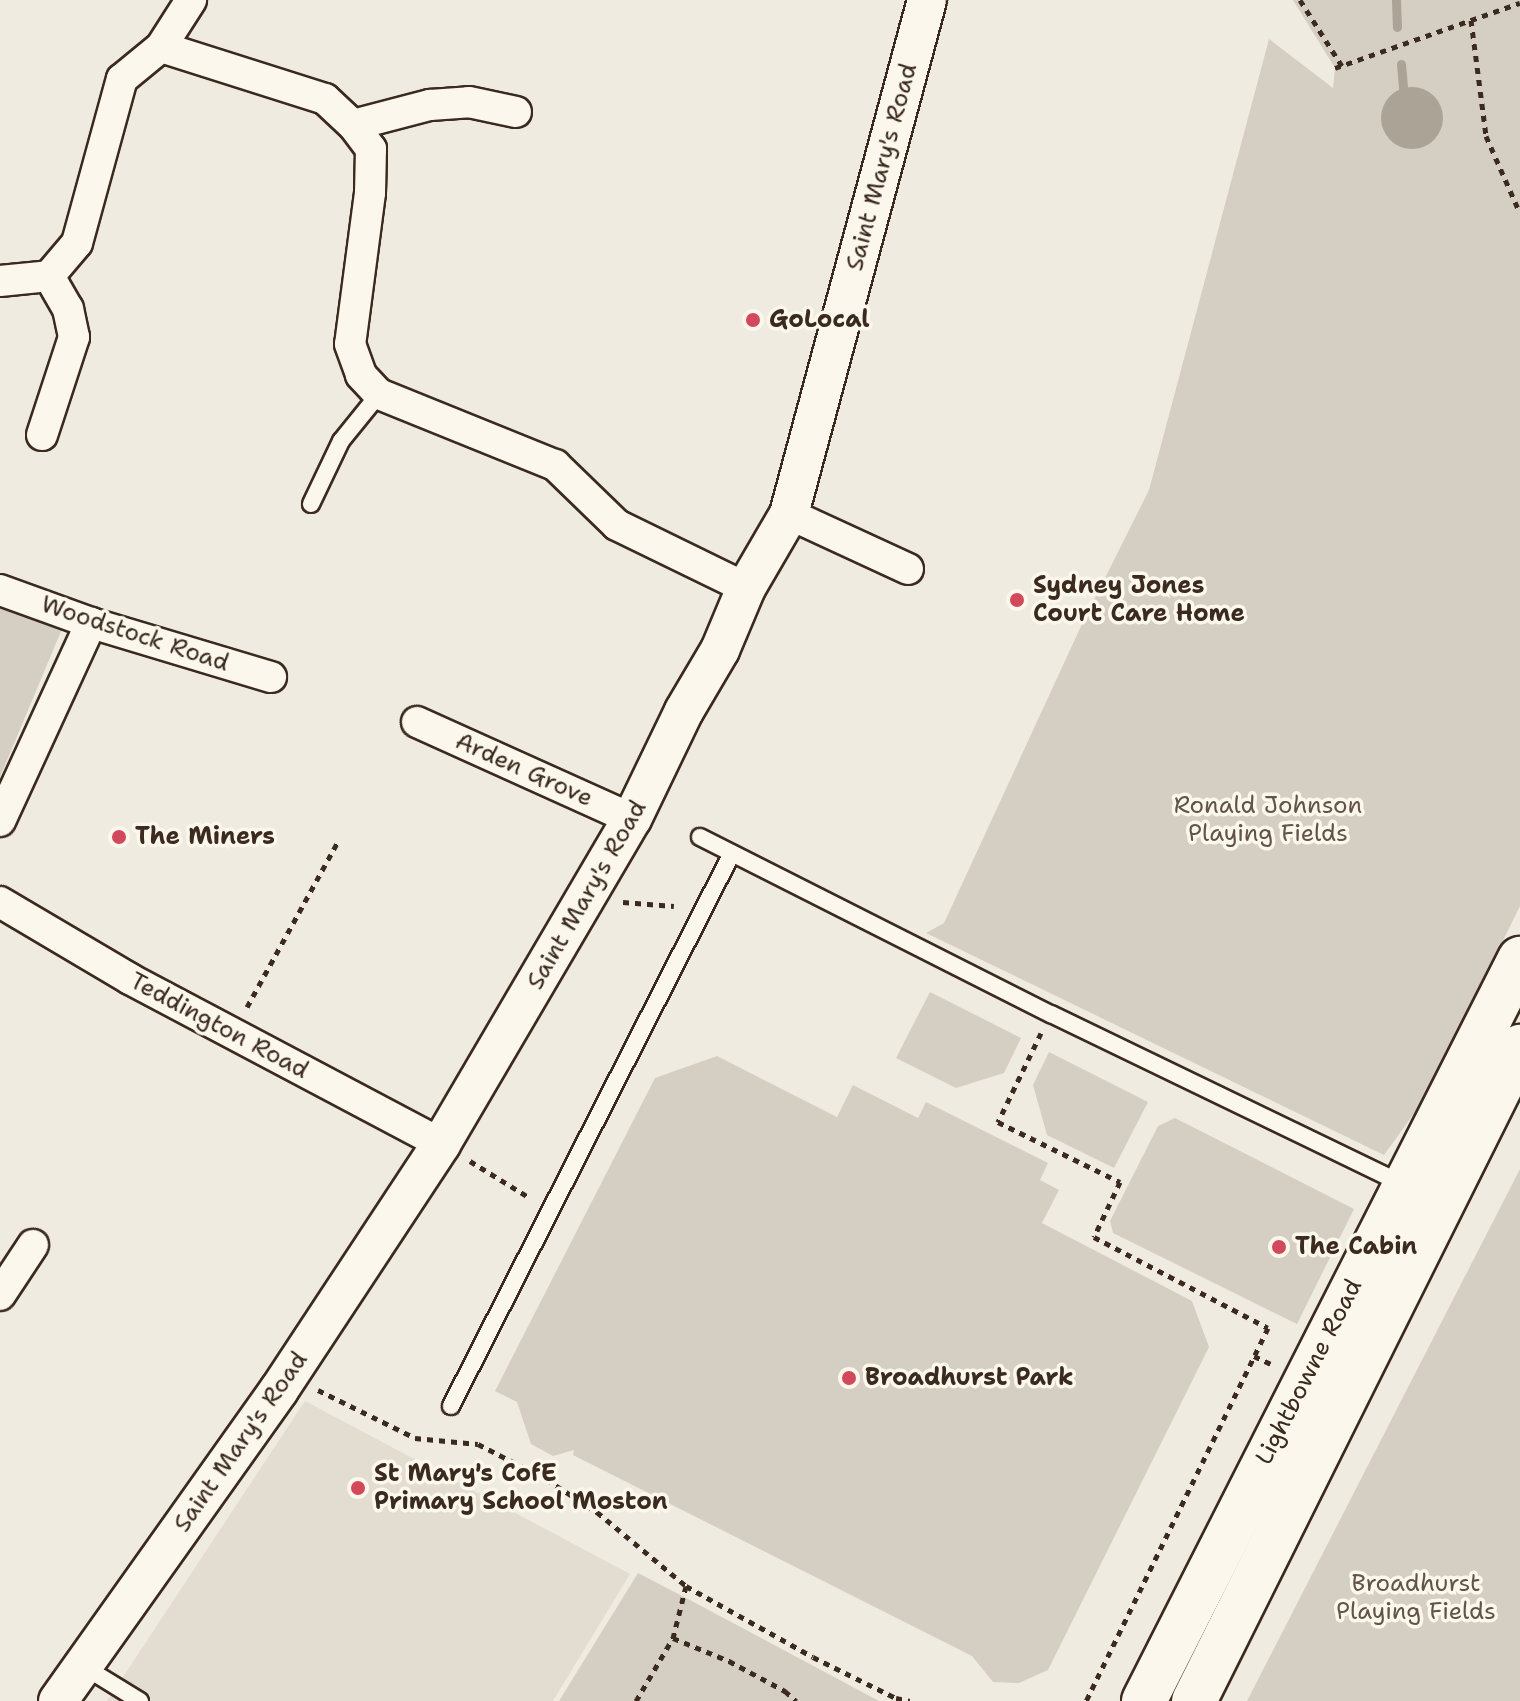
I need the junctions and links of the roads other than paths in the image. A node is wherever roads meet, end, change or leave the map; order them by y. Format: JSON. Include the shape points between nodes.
{"nodes":[{"id":1,"x":191,"y":0,"type":"edge"},
{"id":2,"x":927,"y":0,"type":"edge"},
{"id":3,"x":161,"y":47,"type":"junction"},
{"id":4,"x":516,"y":112,"type":"dead end"},
{"id":5,"x":353,"y":125,"type":"junction"},
{"id":6,"x":49,"y":276,"type":"junction"},
{"id":7,"x":0,"y":281,"type":"edge"},
{"id":8,"x":379,"y":394,"type":"junction"},
{"id":9,"x":42,"y":435,"type":"dead end"},
{"id":10,"x":311,"y":504,"type":"dead end"},
{"id":11,"x":789,"y":514,"type":"junction"},
{"id":12,"x":908,"y":569,"type":"dead end"},
{"id":13,"x":746,"y":588,"type":"junction"},
{"id":14,"x":0,"y":590,"type":"edge"},
{"id":15,"x":91,"y":623,"type":"junction"},
{"id":16,"x":271,"y":677,"type":"dead end"},
{"id":17,"x":417,"y":722,"type":"dead end"},
{"id":18,"x":632,"y":819,"type":"junction"},
{"id":19,"x":0,"y":821,"type":"edge"},
{"id":20,"x":700,"y":837,"type":"dead end"},
{"id":21,"x":732,"y":853,"type":"junction"},
{"id":22,"x":0,"y":902,"type":"edge"},
{"id":23,"x":1520,"y":959,"type":"edge"},
{"id":24,"x":1520,"y":1047,"type":"edge"},
{"id":25,"x":441,"y":1144,"type":"junction"},
{"id":26,"x":1424,"y":1195,"type":"junction"},
{"id":27,"x":33,"y":1245,"type":"dead end"},
{"id":28,"x":0,"y":1295,"type":"edge"},
{"id":29,"x":451,"y":1406,"type":"dead end"},
{"id":30,"x":83,"y":1666,"type":"junction"},
{"id":31,"x":58,"y":1701,"type":"edge"},
{"id":32,"x":140,"y":1701,"type":"edge"},
{"id":33,"x":1144,"y":1701,"type":"edge"},
{"id":34,"x":1194,"y":1701,"type":"edge"}],
"edges":[{"from":1,"to":3,"type":"street"},
{"from":2,"to":11,"type":"street","name":"Saint Mary's Road"},
{"from":3,"to":5,"type":"street","via":[[325,99]]},
{"from":3,"to":6,"type":"street","via":[[122,79],[77,243]]},
{"from":4,"to":5,"type":"street","via":[[469,102],[430,105]]},
{"from":5,"to":8,"type":"street","via":[[371,149],[350,344],[361,375]]},
{"from":6,"to":7,"type":"street"},
{"from":6,"to":9,"type":"street","via":[[68,309],[74,337]]},
{"from":8,"to":10,"type":"lane","via":[[341,441]]},
{"from":8,"to":13,"type":"street","via":[[555,465],[617,525]]},
{"from":11,"to":12,"type":"street"},
{"from":11,"to":13,"type":"street","name":"Saint Mary's Road"},
{"from":13,"to":18,"type":"street","name":"Saint Mary's Road","via":[[720,650]]},
{"from":14,"to":15,"type":"street","name":"Woodstock Road"},
{"from":15,"to":16,"type":"street","name":"Woodstock Road"},
{"from":15,"to":19,"type":"street"},
{"from":17,"to":18,"type":"street","name":"Arden Grove"},
{"from":18,"to":25,"type":"street","name":"Saint Mary's Road"},
{"from":20,"to":21,"type":"lane"},
{"from":21,"to":26,"type":"lane"},
{"from":21,"to":29,"type":"lane"},
{"from":22,"to":25,"type":"street","name":"Teddington Road","via":[[130,979]]},
{"from":23,"to":26,"type":"main road","name":"Lightbowne Road"},
{"from":24,"to":26,"type":"main road","name":"Lightbowne Road"},
{"from":25,"to":30,"type":"street","name":"Saint Mary's Road","via":[[288,1375]]},
{"from":26,"to":33,"type":"main road","name":"Lightbowne Road","via":[[1310,1367]]},
{"from":26,"to":34,"type":"main road","name":"Lightbowne Road"},
{"from":27,"to":28,"type":"street"},
{"from":30,"to":31,"type":"street","name":"Saint Mary's Road"},
{"from":30,"to":32,"type":"lane"}]}
